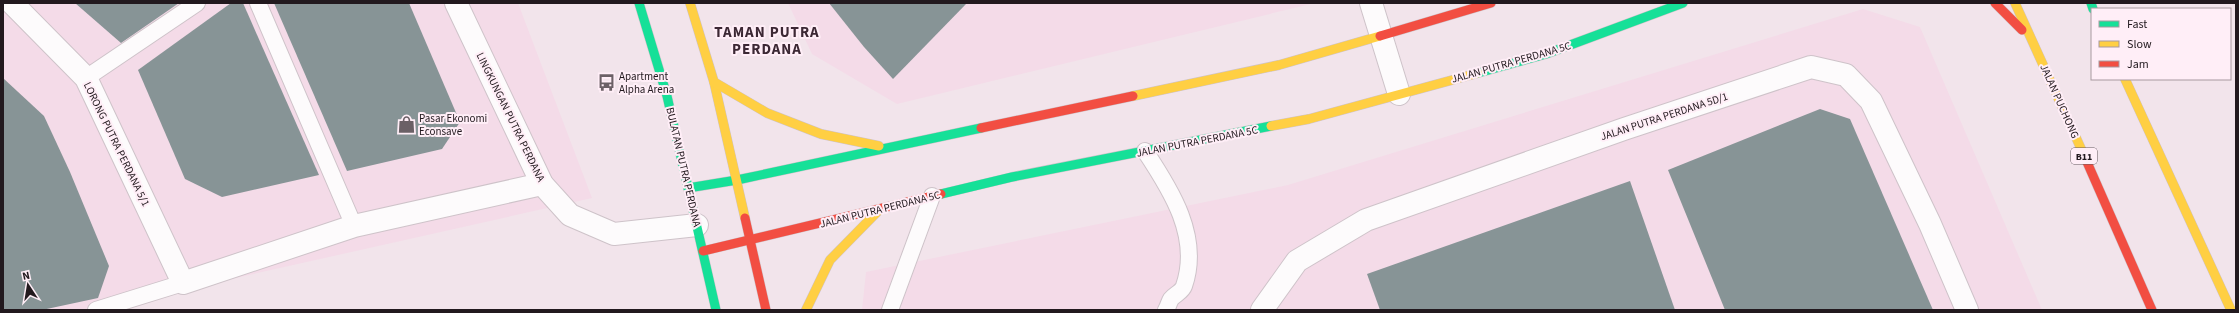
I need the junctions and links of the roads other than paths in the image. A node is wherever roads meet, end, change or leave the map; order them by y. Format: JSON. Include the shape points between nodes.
{"nodes":[{"id":1,"x":12,"y":3,"type":"edge"},
{"id":2,"x":197,"y":3,"type":"edge"},
{"id":3,"x":258,"y":3,"type":"edge"},
{"id":4,"x":456,"y":3,"type":"edge"},
{"id":5,"x":639,"y":3,"type":"edge"},
{"id":6,"x":690,"y":3,"type":"edge"},
{"id":7,"x":1371,"y":3,"type":"edge"},
{"id":8,"x":1491,"y":3,"type":"edge"},
{"id":9,"x":1683,"y":3,"type":"edge"},
{"id":10,"x":1995,"y":3,"type":"edge"},
{"id":11,"x":2015,"y":3,"type":"edge"},
{"id":12,"x":1380,"y":36,"type":"junction"},
{"id":13,"x":2035,"y":44,"type":"junction"},
{"id":14,"x":86,"y":78,"type":"junction"},
{"id":15,"x":2125,"y":80,"type":"edge"},
{"id":16,"x":714,"y":82,"type":"junction"},
{"id":17,"x":1399,"y":94,"type":"junction"},
{"id":18,"x":887,"y":148,"type":"junction"},
{"id":19,"x":1145,"y":151,"type":"junction"},
{"id":20,"x":737,"y":180,"type":"junction"},
{"id":21,"x":542,"y":184,"type":"junction"},
{"id":22,"x":688,"y":188,"type":"junction"},
{"id":23,"x":932,"y":196,"type":"junction"},
{"id":24,"x":881,"y":209,"type":"junction"},
{"id":25,"x":697,"y":225,"type":"junction"},
{"id":26,"x":354,"y":226,"type":"junction"},
{"id":27,"x":750,"y":241,"type":"junction"},
{"id":28,"x":703,"y":251,"type":"junction"},
{"id":29,"x":183,"y":283,"type":"junction"},
{"id":30,"x":96,"y":310,"type":"edge"},
{"id":31,"x":716,"y":310,"type":"edge"},
{"id":32,"x":766,"y":310,"type":"edge"},
{"id":33,"x":806,"y":310,"type":"edge"},
{"id":34,"x":890,"y":310,"type":"edge"},
{"id":35,"x":1166,"y":310,"type":"edge"},
{"id":36,"x":1262,"y":310,"type":"edge"},
{"id":37,"x":1967,"y":310,"type":"edge"},
{"id":38,"x":2152,"y":310,"type":"edge"},
{"id":39,"x":2231,"y":310,"type":"edge"}],
"edges":[{"from":1,"to":14,"type":"street","name":"LORONG PUTRA PERDANA 5/1"},
{"from":2,"to":14,"type":"lane"},
{"from":3,"to":26,"type":"lane"},
{"from":4,"to":21,"type":"street","name":"LINGKUNGAN PUTRA PERDANA"},
{"from":5,"to":22,"type":"street","name":"BULATAN PUTRA PERDANA","via":[[668,96]]},
{"from":6,"to":16,"type":"street"},
{"from":7,"to":12,"type":"street"},
{"from":8,"to":12,"type":"street"},
{"from":9,"to":17,"type":"street","name":"JALAN PUTRA PERDANA 5C","via":[[1546,54]]},
{"from":10,"to":13,"type":"street"},
{"from":11,"to":13,"type":"street","name":"JALAN PUCHONG","number":"B11"},
{"from":12,"to":17,"type":"street"},
{"from":12,"to":18,"type":"street","via":[[1279,65]]},
{"from":13,"to":38,"type":"street","name":"JALAN PUCHONG","number":"B11"},
{"from":14,"to":29,"type":"street","name":"LORONG PUTRA PERDANA 5/1"},
{"from":15,"to":39,"type":"street"},
{"from":16,"to":18,"type":"street","via":[[767,113],[821,134]]},
{"from":16,"to":20,"type":"street"},
{"from":17,"to":19,"type":"street","name":"JALAN PUTRA PERDANA 5C","via":[[1309,119]]},
{"from":18,"to":20,"type":"street"},
{"from":19,"to":23,"type":"street","name":"JALAN PUTRA PERDANA 5C","via":[[1012,177]]},
{"from":19,"to":35,"type":"lane","via":[[1167,184],[1184,220],[1190,258],[1184,288],[1172,299]]},
{"from":20,"to":22,"type":"street"},
{"from":20,"to":27,"type":"street"},
{"from":21,"to":25,"type":"street","name":"LINGKUNGAN PUTRA PERDANA","via":[[570,215],[614,234]]},
{"from":21,"to":26,"type":"street"},
{"from":22,"to":25,"type":"street","name":"BULATAN PUTRA PERDANA"},
{"from":23,"to":24,"type":"street","name":"JALAN PUTRA PERDANA 5C"},
{"from":23,"to":34,"type":"lane"},
{"from":24,"to":27,"type":"street","name":"JALAN PUTRA PERDANA 5C"},
{"from":24,"to":33,"type":"street","via":[[830,260]]},
{"from":25,"to":28,"type":"street","name":"BULATAN PUTRA PERDANA"},
{"from":26,"to":29,"type":"street"},
{"from":27,"to":28,"type":"street","name":"JALAN PUTRA PERDANA 5C"},
{"from":27,"to":32,"type":"street"},
{"from":28,"to":31,"type":"street","name":"BULATAN PUTRA PERDANA"},
{"from":29,"to":30,"type":"lane"},
{"from":36,"to":37,"type":"street","name":"JALAN PUTRA PERDANA 5D/1","via":[[1297,260],[1366,220],[1624,129],[1811,67],[1846,75],[1871,101],[1930,224]]}]}
